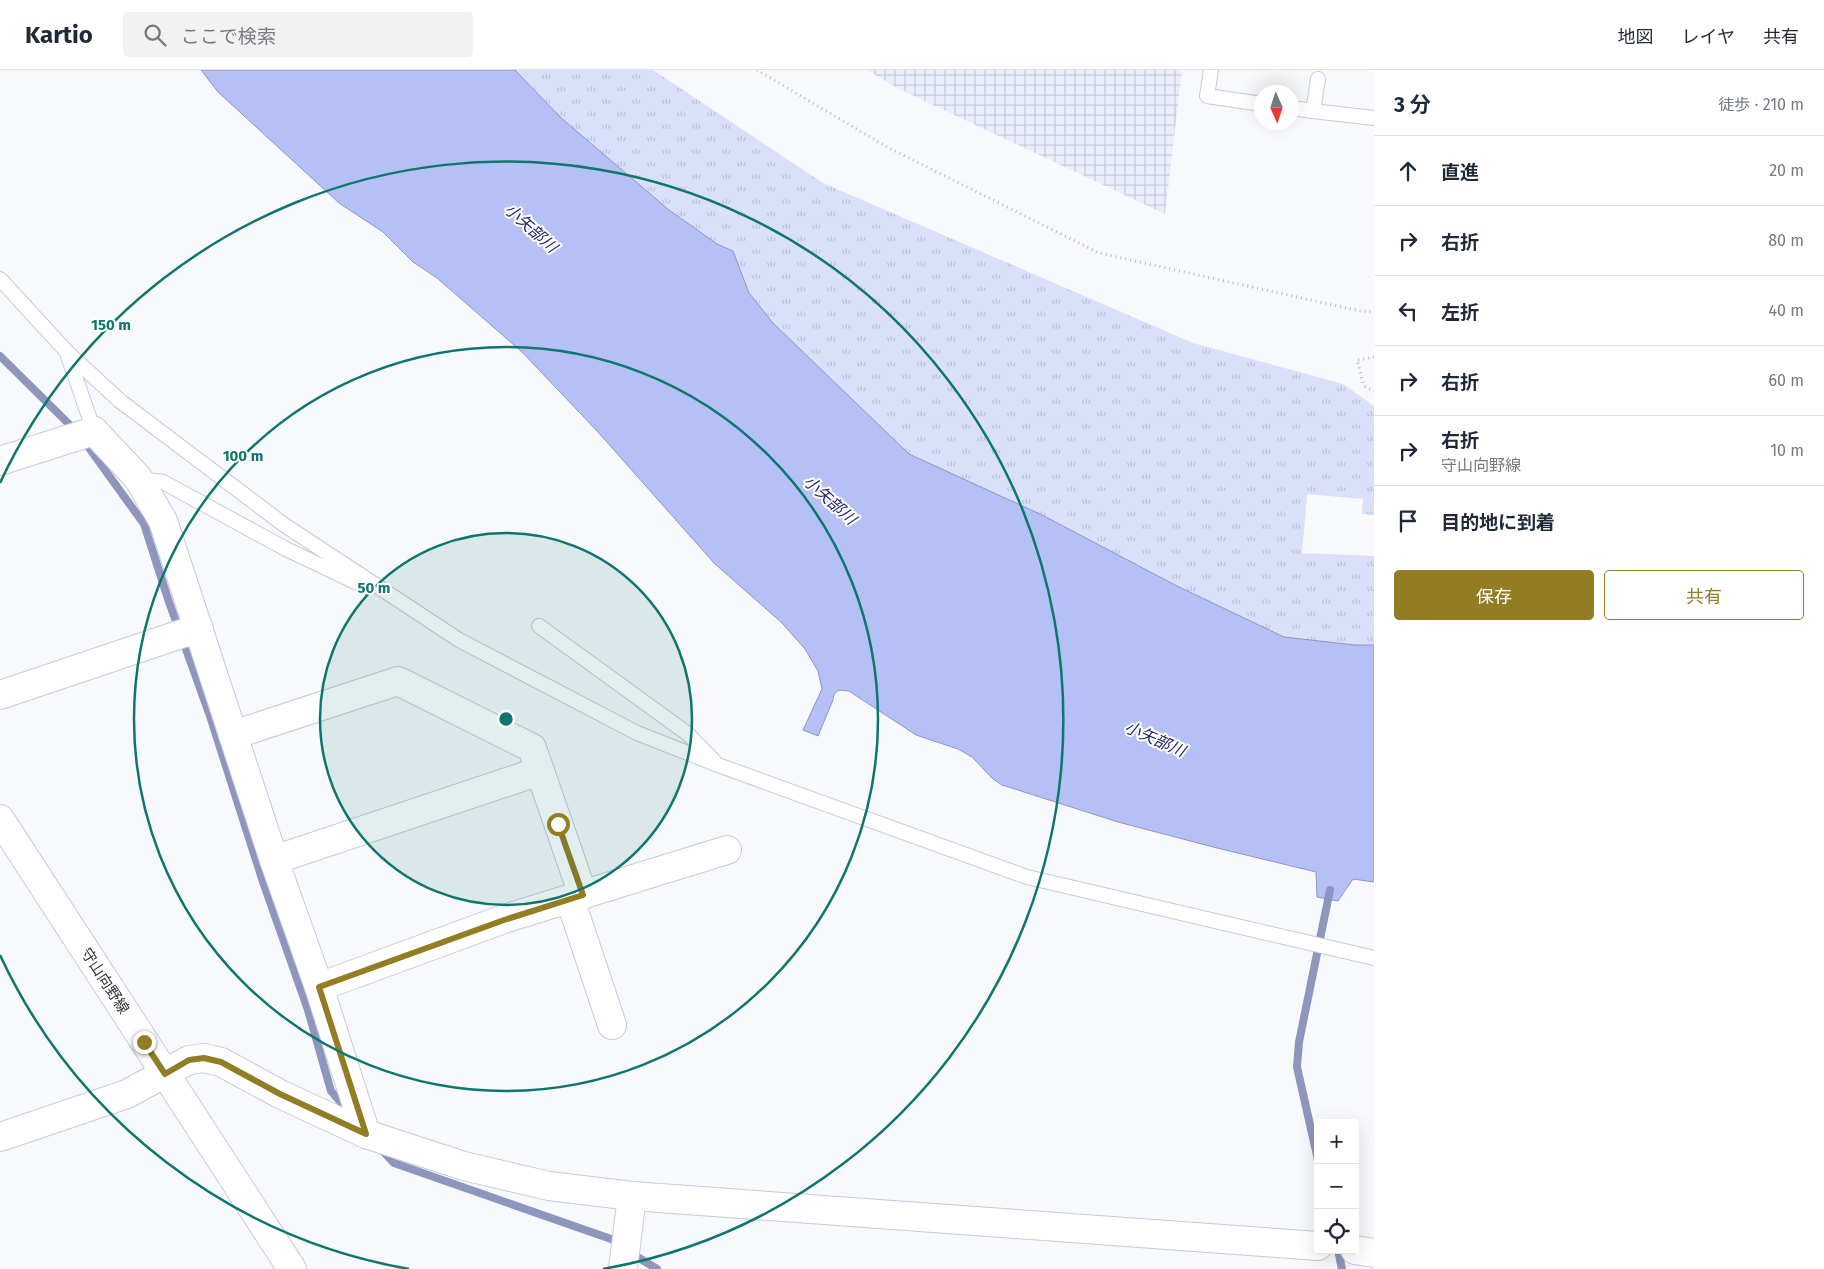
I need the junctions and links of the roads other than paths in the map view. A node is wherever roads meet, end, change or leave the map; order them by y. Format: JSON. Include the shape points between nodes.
{"nodes":[{"id":1,"x":1211,"y":70,"type":"edge"},
{"id":2,"x":1318,"y":79,"type":"dead end"},
{"id":3,"x":1254,"y":103,"type":"edge"},
{"id":4,"x":1299,"y":109,"type":"edge"},
{"id":5,"x":1313,"y":111,"type":"junction"},
{"id":6,"x":1374,"y":118,"type":"edge"},
{"id":7,"x":0,"y":279,"type":"edge"},
{"id":8,"x":68,"y":353,"type":"junction"},
{"id":9,"x":94,"y":431,"type":"junction"},
{"id":10,"x":0,"y":461,"type":"edge"},
{"id":11,"x":138,"y":478,"type":"junction"},
{"id":12,"x":408,"y":606,"type":"junction"},
{"id":13,"x":539,"y":626,"type":"dead end"},
{"id":14,"x":199,"y":628,"type":"junction"},
{"id":15,"x":0,"y":695,"type":"edge"},
{"id":16,"x":233,"y":735,"type":"junction"},
{"id":17,"x":718,"y":765,"type":"junction"},
{"id":18,"x":540,"y":771,"type":"junction"},
{"id":19,"x":0,"y":819,"type":"edge"},
{"id":20,"x":727,"y":850,"type":"dead end"},
{"id":21,"x":274,"y":860,"type":"junction"},
{"id":22,"x":576,"y":897,"type":"junction"},
{"id":23,"x":1374,"y":958,"type":"edge"},
{"id":24,"x":319,"y":987,"type":"junction"},
{"id":25,"x":612,"y":1025,"type":"dead end"},
{"id":26,"x":165,"y":1074,"type":"junction"},
{"id":27,"x":366,"y":1134,"type":"junction"},
{"id":28,"x":0,"y":1137,"type":"edge"},
{"id":29,"x":632,"y":1196,"type":"junction"},
{"id":30,"x":1314,"y":1246,"type":"edge"},
{"id":31,"x":1359,"y":1251,"type":"edge"},
{"id":32,"x":1374,"y":1253,"type":"edge"},
{"id":33,"x":292,"y":1269,"type":"edge"},
{"id":34,"x":624,"y":1269,"type":"edge"}],
"edges":[{"from":1,"to":3,"type":"lane","via":[[1207,96]]},
{"from":2,"to":5,"type":"lane"},
{"from":4,"to":5,"type":"lane"},
{"from":5,"to":6,"type":"lane"},
{"from":7,"to":8,"type":"lane"},
{"from":8,"to":9,"type":"lane"},
{"from":8,"to":12,"type":"lane","via":[[120,401],[276,518]]},
{"from":9,"to":10,"type":"street"},
{"from":9,"to":11,"type":"street"},
{"from":11,"to":12,"type":"lane","via":[[163,482],[286,549]]},
{"from":11,"to":14,"type":"street","via":[[163,521]]},
{"from":12,"to":17,"type":"lane","via":[[459,640],[637,733]]},
{"from":13,"to":17,"type":"lane","via":[[688,734]]},
{"from":14,"to":15,"type":"street"},
{"from":14,"to":16,"type":"street"},
{"from":16,"to":18,"type":"street","via":[[398,682],[532,748]]},
{"from":16,"to":21,"type":"street"},
{"from":17,"to":23,"type":"lane","via":[[1027,877]]},
{"from":18,"to":21,"type":"street"},
{"from":18,"to":22,"type":"street"},
{"from":19,"to":26,"type":"street","name":"守山向野線"},
{"from":20,"to":22,"type":"street"},
{"from":21,"to":24,"type":"street"},
{"from":22,"to":24,"type":"street"},
{"from":22,"to":25,"type":"street"},
{"from":24,"to":27,"type":"street"},
{"from":26,"to":27,"type":"street","via":[[189,1060],[204,1058],[221,1062]]},
{"from":26,"to":28,"type":"street","via":[[127,1094]]},
{"from":26,"to":33,"type":"street","name":"守山向野線"},
{"from":27,"to":29,"type":"street","via":[[464,1166],[549,1186]]},
{"from":29,"to":30,"type":"street"},
{"from":29,"to":34,"type":"street"},
{"from":31,"to":32,"type":"street"}]}
